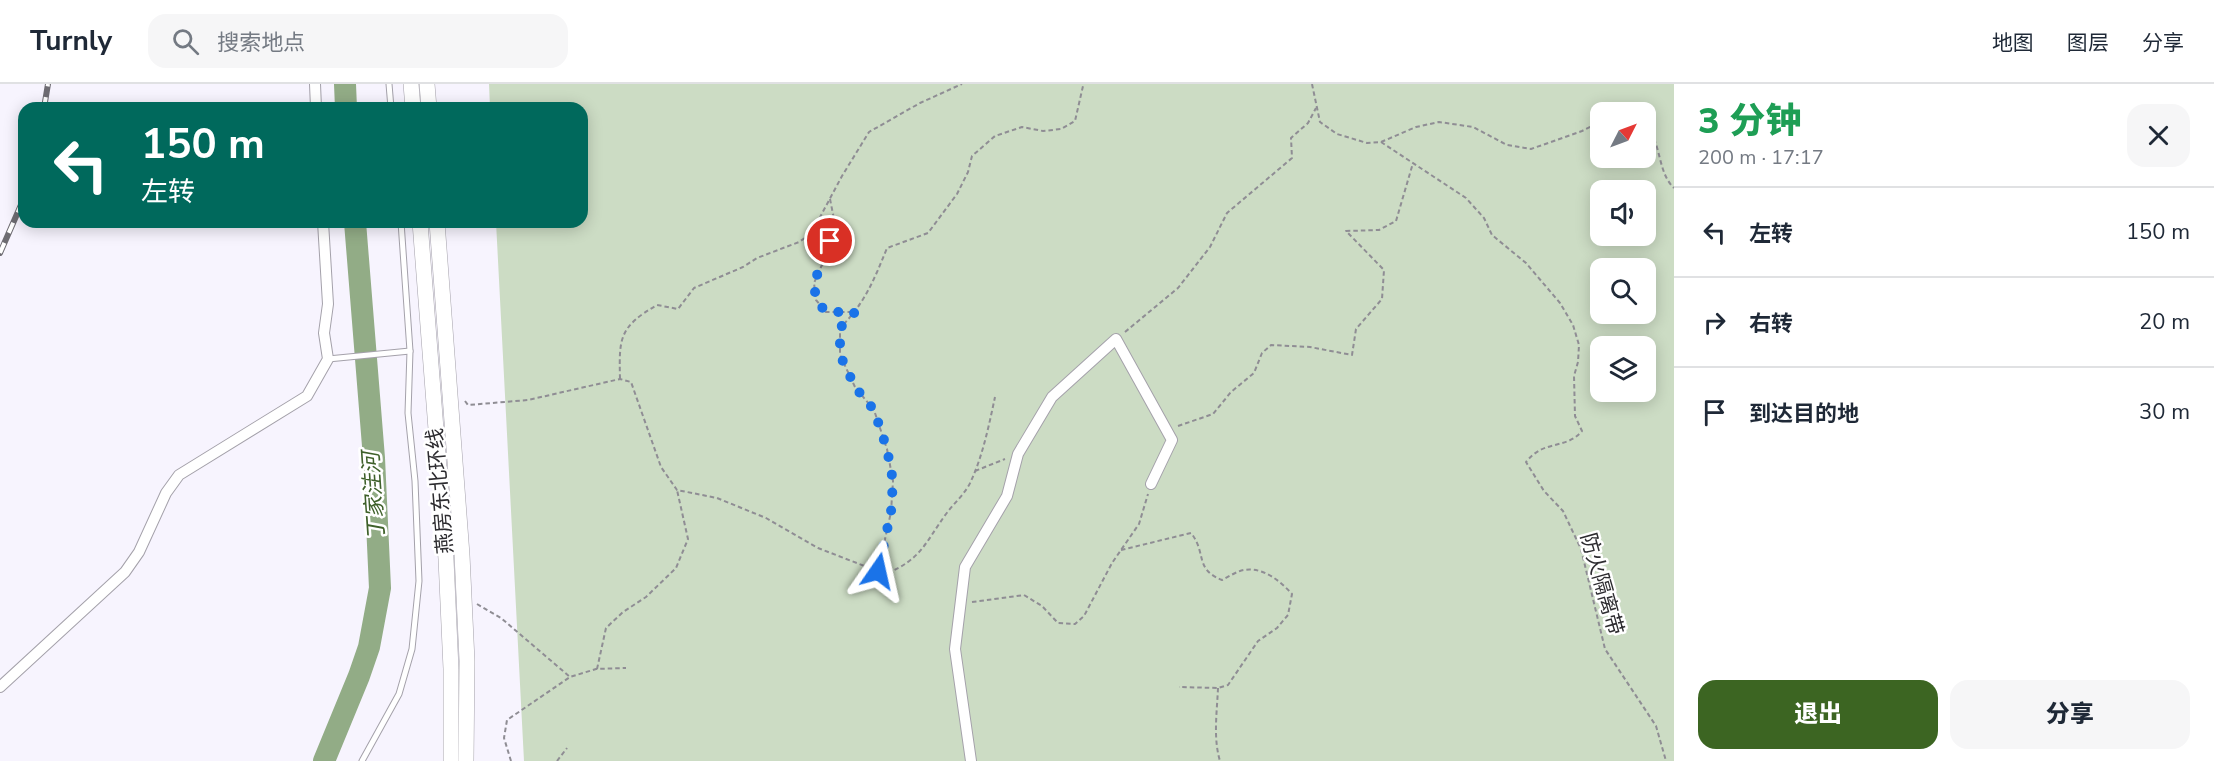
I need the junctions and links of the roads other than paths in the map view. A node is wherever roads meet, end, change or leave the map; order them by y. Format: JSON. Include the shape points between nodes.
{"nodes":[{"id":1,"x":315,"y":84,"type":"edge"},
{"id":2,"x":388,"y":84,"type":"edge"},
{"id":3,"x":411,"y":84,"type":"edge"},
{"id":4,"x":427,"y":84,"type":"edge"},
{"id":5,"x":316,"y":102,"type":"edge"},
{"id":6,"x":390,"y":102,"type":"edge"},
{"id":7,"x":412,"y":102,"type":"edge"},
{"id":8,"x":428,"y":102,"type":"edge"},
{"id":9,"x":323,"y":228,"type":"edge"},
{"id":10,"x":400,"y":228,"type":"edge"},
{"id":11,"x":420,"y":228,"type":"edge"},
{"id":12,"x":437,"y":228,"type":"edge"},
{"id":13,"x":410,"y":351,"type":"junction"},
{"id":14,"x":328,"y":359,"type":"junction"},
{"id":15,"x":1150,"y":484,"type":"road end"},
{"id":16,"x":0,"y":687,"type":"edge"},
{"id":17,"x":362,"y":761,"type":"edge"},
{"id":18,"x":451,"y":761,"type":"edge"},
{"id":19,"x":466,"y":761,"type":"edge"},
{"id":20,"x":972,"y":761,"type":"edge"}],
"edges":[{"from":1,"to":5,"type":"street"},
{"from":2,"to":6,"type":"lane"},
{"from":3,"to":7,"type":"main road"},
{"from":4,"to":8,"type":"main road"},
{"from":9,"to":14,"type":"street","via":[[328,304],[324,333]]},
{"from":10,"to":13,"type":"lane"},
{"from":11,"to":18,"type":"main road","name":"燕房东北环线","bridge":true,"via":[[446,559]]},
{"from":12,"to":19,"type":"main road","name":"燕房东北环线","bridge":true,"via":[[462,555]]},
{"from":13,"to":14,"type":"lane"},
{"from":13,"to":17,"type":"lane","via":[[408,413],[419,581],[412,649],[399,694]]},
{"from":14,"to":16,"type":"street","via":[[307,396],[179,476],[166,493],[140,552],[125,572]]},
{"from":15,"to":20,"type":"street","via":[[1172,440],[1116,339],[1052,397],[1018,454],[1007,496],[965,567],[955,649]]}]}
